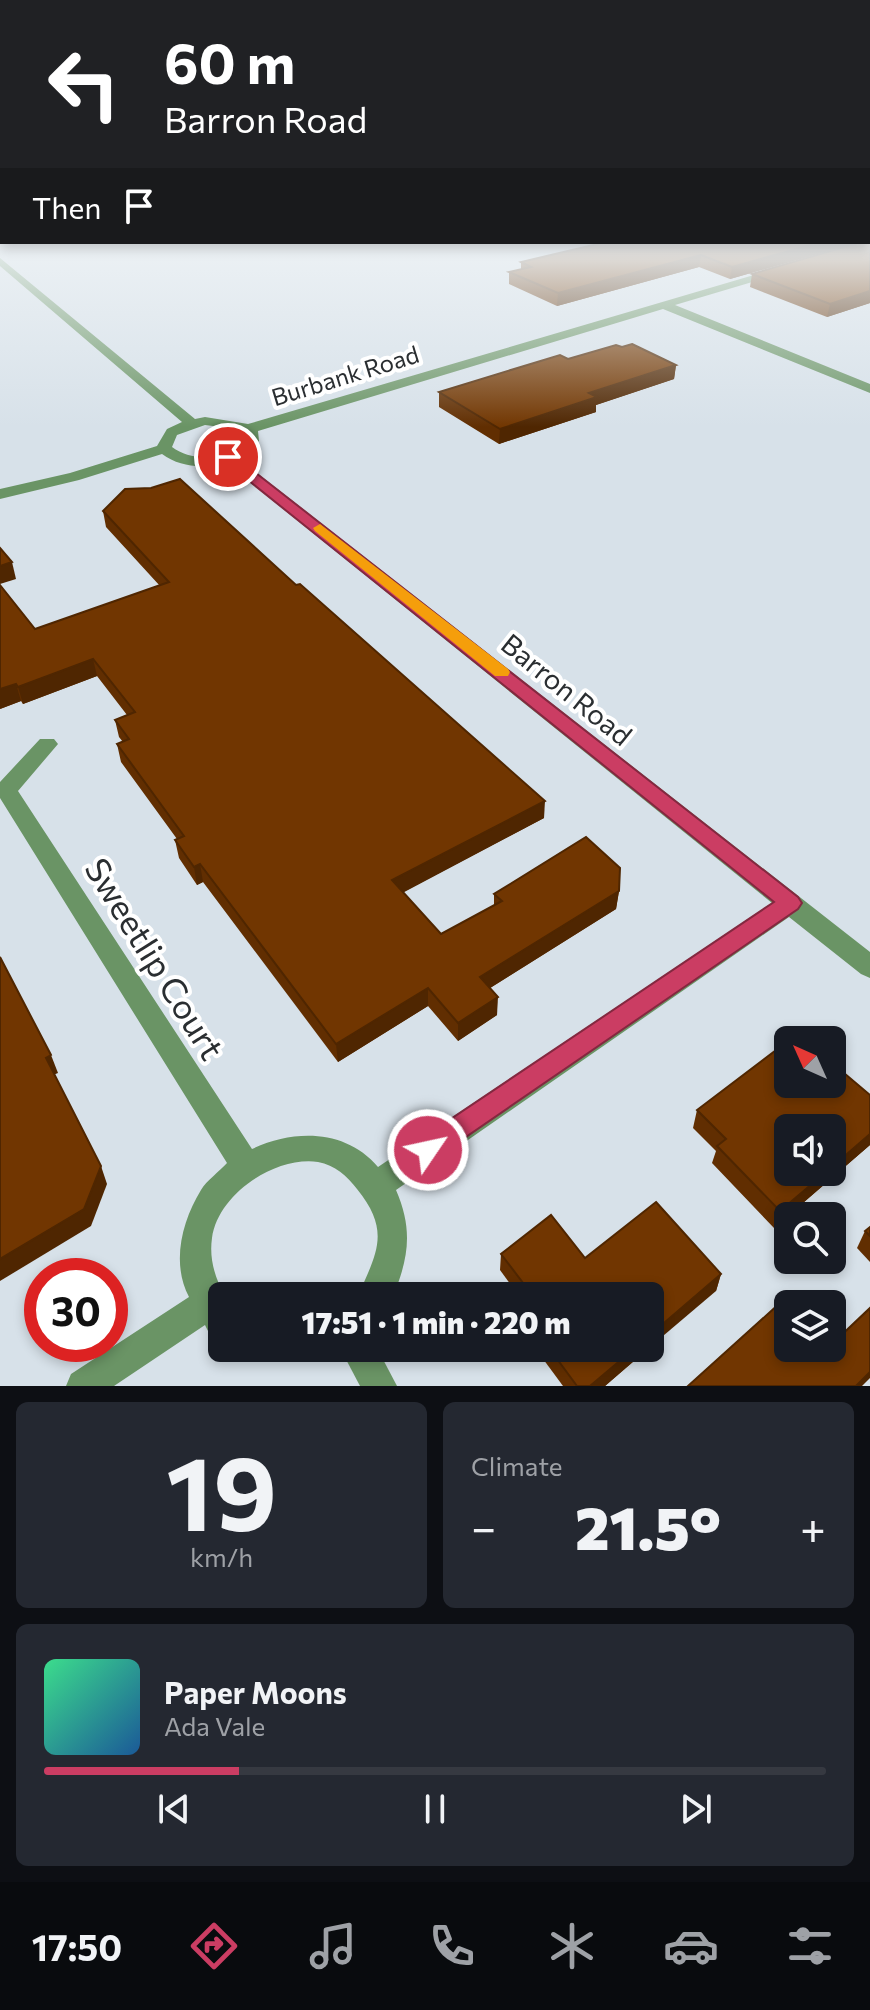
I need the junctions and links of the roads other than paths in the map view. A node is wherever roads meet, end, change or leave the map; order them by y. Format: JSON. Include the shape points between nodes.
{"nodes":[{"id":1,"x":43,"y":298,"type":"edge"},
{"id":2,"x":689,"y":298,"type":"edge"},
{"id":3,"x":664,"y":305,"type":"junction"},
{"id":4,"x":870,"y":389,"type":"edge"},
{"id":5,"x":192,"y":423,"type":"junction"},
{"id":6,"x":248,"y":429,"type":"junction"},
{"id":7,"x":164,"y":449,"type":"junction"},
{"id":8,"x":228,"y":457,"type":"junction"},
{"id":9,"x":0,"y":494,"type":"edge"},
{"id":10,"x":47,"y":744,"type":"dead end"},
{"id":11,"x":3,"y":790,"type":"edge"},
{"id":12,"x":791,"y":903,"type":"junction"},
{"id":13,"x":870,"y":967,"type":"edge"},
{"id":14,"x":245,"y":1165,"type":"junction"},
{"id":15,"x":378,"y":1185,"type":"junction"},
{"id":16,"x":383,"y":1282,"type":"edge"},
{"id":17,"x":208,"y":1302,"type":"edge"},
{"id":18,"x":208,"y":1317,"type":"edge"},
{"id":19,"x":365,"y":1362,"type":"edge"},
{"id":20,"x":83,"y":1386,"type":"edge"},
{"id":21,"x":380,"y":1386,"type":"edge"}],
"edges":[{"from":1,"to":5,"type":"street"},
{"from":2,"to":3,"type":"street","name":"Burbank Road"},
{"from":3,"to":4,"type":"street"},
{"from":3,"to":6,"type":"street","name":"Burbank Road"},
{"from":5,"to":6,"type":"street","via":[[230,422]]},
{"from":5,"to":7,"type":"street","via":[[166,437]]},
{"from":6,"to":8,"type":"street","via":[[253,434],[248,447]]},
{"from":7,"to":8,"type":"street","via":[[189,460]]},
{"from":7,"to":9,"type":"street"},
{"from":8,"to":12,"type":"street","name":"Barron Road"},
{"from":10,"to":11,"type":"street","name":"Sweetlip Court"},
{"from":11,"to":14,"type":"street","name":"Sweetlip Court"},
{"from":12,"to":13,"type":"street","name":"Barron Road"},
{"from":12,"to":15,"type":"street"},
{"from":14,"to":15,"type":"street","via":[[273,1152],[303,1147],[332,1151],[358,1164]]},
{"from":14,"to":17,"type":"street","via":[[216,1193],[197,1228],[193,1255],[197,1281]]},
{"from":15,"to":16,"type":"street","via":[[391,1211],[394,1242]]},
{"from":18,"to":20,"type":"street"},
{"from":19,"to":21,"type":"street"}]}
